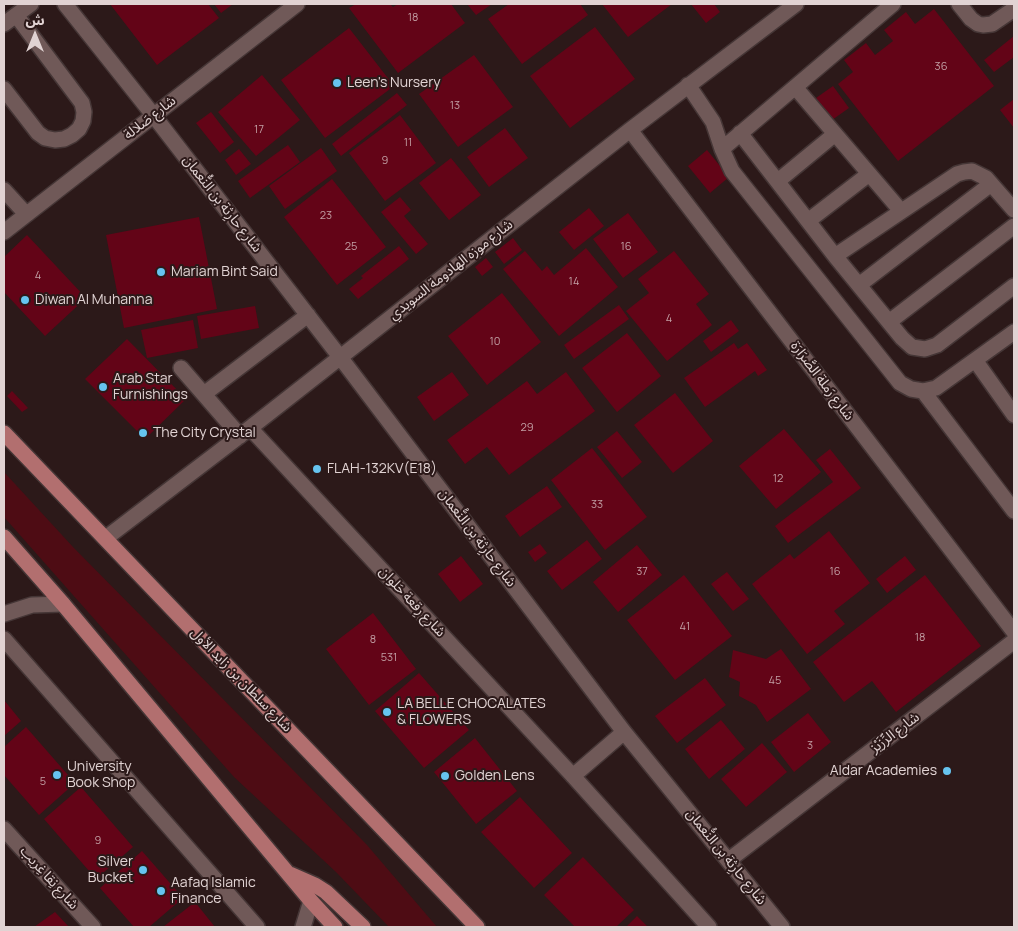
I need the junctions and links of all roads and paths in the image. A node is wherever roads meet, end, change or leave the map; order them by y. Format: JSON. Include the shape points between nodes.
{"nodes":[{"id":1,"x":31,"y":4,"type":"edge"},
{"id":2,"x":65,"y":4,"type":"edge"},
{"id":3,"x":297,"y":4,"type":"edge"},
{"id":4,"x":796,"y":4,"type":"edge"},
{"id":5,"x":893,"y":4,"type":"edge"},
{"id":6,"x":959,"y":4,"type":"edge"},
{"id":7,"x":1014,"y":9,"type":"edge"},
{"id":8,"x":16,"y":15,"type":"junction"},
{"id":9,"x":4,"y":24,"type":"edge"},
{"id":10,"x":688,"y":85,"type":"junction"},
{"id":11,"x":795,"y":87,"type":"junction"},
{"id":12,"x":4,"y":89,"type":"edge"},
{"id":13,"x":154,"y":116,"type":"junction"},
{"id":14,"x":630,"y":130,"type":"junction"},
{"id":15,"x":740,"y":133,"type":"junction"},
{"id":16,"x":835,"y":134,"type":"junction"},
{"id":17,"x":722,"y":149,"type":"junction"},
{"id":18,"x":869,"y":174,"type":"junction"},
{"id":19,"x":778,"y":181,"type":"junction"},
{"id":20,"x":991,"y":184,"type":"junction"},
{"id":21,"x":4,"y":190,"type":"edge"},
{"id":22,"x":1014,"y":210,"type":"edge"},
{"id":23,"x":901,"y":212,"type":"junction"},
{"id":24,"x":26,"y":214,"type":"junction"},
{"id":25,"x":808,"y":222,"type":"junction"},
{"id":26,"x":1014,"y":226,"type":"edge"},
{"id":27,"x":4,"y":232,"type":"edge"},
{"id":28,"x":835,"y":256,"type":"junction"},
{"id":29,"x":859,"y":285,"type":"junction"},
{"id":30,"x":1014,"y":286,"type":"edge"},
{"id":31,"x":308,"y":315,"type":"junction"},
{"id":32,"x":889,"y":322,"type":"junction"},
{"id":33,"x":1014,"y":332,"type":"edge"},
{"id":34,"x":340,"y":357,"type":"junction"},
{"id":35,"x":975,"y":360,"type":"junction"},
{"id":36,"x":181,"y":368,"type":"dead end"},
{"id":37,"x":924,"y":391,"type":"junction"},
{"id":38,"x":204,"y":394,"type":"junction"},
{"id":39,"x":1014,"y":415,"type":"edge"},
{"id":40,"x":245,"y":432,"type":"junction"},
{"id":41,"x":4,"y":433,"type":"edge"},
{"id":42,"x":1014,"y":511,"type":"edge"},
{"id":43,"x":4,"y":537,"type":"edge"},
{"id":44,"x":106,"y":538,"type":"junction"},
{"id":45,"x":63,"y":604,"type":"junction"},
{"id":46,"x":4,"y":614,"type":"edge"},
{"id":47,"x":1014,"y":632,"type":"edge"},
{"id":48,"x":4,"y":639,"type":"edge"},
{"id":49,"x":1014,"y":642,"type":"edge"},
{"id":50,"x":624,"y":732,"type":"junction"},
{"id":51,"x":573,"y":776,"type":"junction"},
{"id":52,"x":4,"y":829,"type":"edge"},
{"id":53,"x":729,"y":860,"type":"junction"},
{"id":54,"x":288,"y":874,"type":"junction"},
{"id":55,"x":311,"y":901,"type":"junction"},
{"id":56,"x":465,"y":920,"type":"edge"},
{"id":57,"x":93,"y":927,"type":"edge"},
{"id":58,"x":257,"y":927,"type":"edge"},
{"id":59,"x":303,"y":927,"type":"edge"},
{"id":60,"x":335,"y":927,"type":"edge"},
{"id":61,"x":364,"y":927,"type":"edge"},
{"id":62,"x":477,"y":927,"type":"edge"},
{"id":63,"x":710,"y":927,"type":"edge"},
{"id":64,"x":782,"y":927,"type":"edge"}],
"edges":[{"from":1,"to":8,"type":"street"},
{"from":2,"to":13,"type":"street","name":"شارع حارِثة بن النُّعمان"},
{"from":3,"to":13,"type":"street","name":"شارع صَلالة"},
{"from":4,"to":10,"type":"street","name":"شارع موزه الهادومة السويدي"},
{"from":5,"to":11,"type":"street"},
{"from":6,"to":7,"type":"street","via":[[971,19],[983,25],[992,24]]},
{"from":8,"to":9,"type":"street"},
{"from":8,"to":12,"type":"street","via":[[82,103],[83,121],[72,136],[64,140],[46,138],[38,133]]},
{"from":10,"to":14,"type":"street","name":"شارع موزه الهادومة السويدي"},
{"from":10,"to":17,"type":"street","via":[[713,122]]},
{"from":11,"to":15,"type":"street"},
{"from":11,"to":16,"type":"street"},
{"from":13,"to":24,"type":"street","name":"شارع صَلالة"},
{"from":13,"to":31,"type":"street","name":"شارع حارِثة بن النُّعمان"},
{"from":14,"to":34,"type":"street","name":"شارع موزه الهادومة السويدي"},
{"from":14,"to":47,"type":"street","name":"شارع رَملة الصَّرَارَة"},
{"from":15,"to":17,"type":"street"},
{"from":15,"to":19,"type":"street"},
{"from":16,"to":18,"type":"street"},
{"from":16,"to":19,"type":"street"},
{"from":17,"to":37,"type":"street","via":[[732,171],[891,373],[900,383]]},
{"from":18,"to":23,"type":"street"},
{"from":18,"to":25,"type":"street"},
{"from":19,"to":25,"type":"street"},
{"from":20,"to":22,"type":"street"},
{"from":20,"to":23,"type":"street","via":[[972,171],[957,174]]},
{"from":20,"to":29,"type":"street"},
{"from":21,"to":24,"type":"street"},
{"from":23,"to":28,"type":"street"},
{"from":24,"to":27,"type":"street","name":"شارع صَلالة"},
{"from":25,"to":28,"type":"street"},
{"from":26,"to":32,"type":"street"},
{"from":28,"to":29,"type":"street"},
{"from":29,"to":32,"type":"street"},
{"from":30,"to":32,"type":"street","via":[[931,348],[918,349],[906,343]]},
{"from":31,"to":34,"type":"street","name":"شارع حارِثة بن النُّعمان"},
{"from":31,"to":38,"type":"street"},
{"from":33,"to":35,"type":"street"},
{"from":34,"to":40,"type":"street","name":"شارع موزه الهادومة السويدي"},
{"from":34,"to":50,"type":"street","name":"شارع حارِثة بن النُّعمان"},
{"from":35,"to":37,"type":"street","via":[[936,388]]},
{"from":35,"to":39,"type":"street"},
{"from":36,"to":38,"type":"street","name":"شارع رِقعة حَلوان"},
{"from":37,"to":42,"type":"street"},
{"from":38,"to":40,"type":"street","name":"شارع رِقعة حَلوان"},
{"from":40,"to":44,"type":"street","name":"شارع موزه الهادومة السويدي"},
{"from":40,"to":51,"type":"street","name":"شارع رِقعة حَلوان"},
{"from":41,"to":44,"type":"main road","name":"شارع سلطان بن زايد الأول"},
{"from":43,"to":45,"type":"main road"},
{"from":44,"to":56,"type":"main road","name":"شارع سلطان بن زايد الأول"},
{"from":45,"to":46,"type":"street","via":[[32,605]]},
{"from":45,"to":54,"type":"main road"},
{"from":48,"to":58,"type":"street"},
{"from":49,"to":53,"type":"street","name":"شارع الرِّزَيْز"},
{"from":50,"to":51,"type":"street"},
{"from":50,"to":53,"type":"street","name":"شارع حارِثة بن النُّعمان"},
{"from":51,"to":63,"type":"street","name":"شارع رِقعة حَلوان"},
{"from":52,"to":57,"type":"street","name":"شارع نِقا غِريب"},
{"from":53,"to":64,"type":"street","name":"شارع حارِثة بن النُّعمان"},
{"from":54,"to":55,"type":"main road"},
{"from":54,"to":61,"type":"main road","via":[[326,892]]},
{"from":55,"to":59,"type":"street"},
{"from":55,"to":60,"type":"main road"},
{"from":56,"to":62,"type":"main road","name":"شارع سلطان بن زايد الأول"}]}
